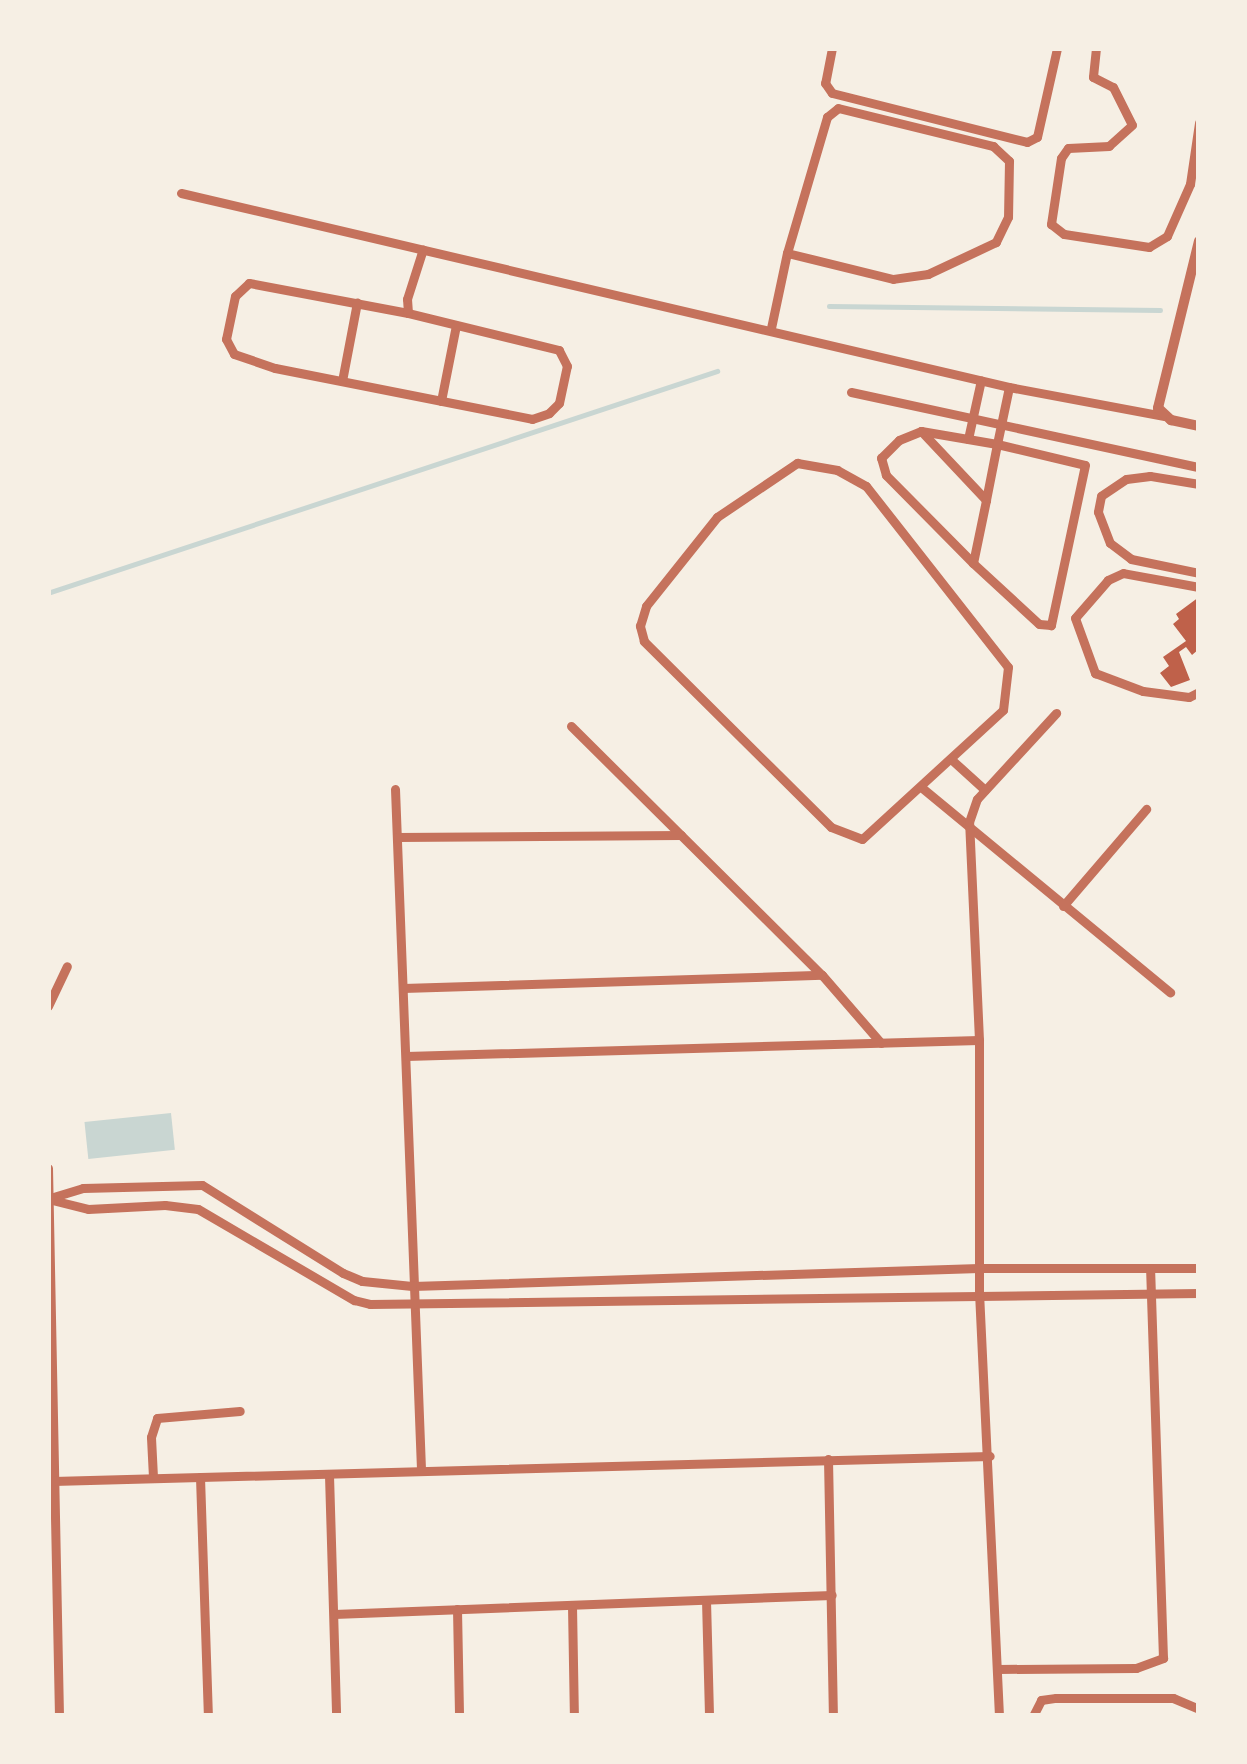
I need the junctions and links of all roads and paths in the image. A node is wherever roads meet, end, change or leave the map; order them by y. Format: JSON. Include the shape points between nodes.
{"nodes":[{"id":1,"x":832,"y":48,"type":"edge"},
{"id":2,"x":1057,"y":48,"type":"edge"},
{"id":3,"x":1096,"y":48,"type":"edge"},
{"id":4,"x":1198,"y":128,"type":"edge"},
{"id":5,"x":1196,"y":151,"type":"edge"},
{"id":6,"x":181,"y":193,"type":"dead end"},
{"id":7,"x":1199,"y":242,"type":"edge"},
{"id":8,"x":423,"y":249,"type":"junction"},
{"id":9,"x":787,"y":253,"type":"junction"},
{"id":10,"x":357,"y":302,"type":"junction"},
{"id":11,"x":408,"y":313,"type":"junction"},
{"id":12,"x":456,"y":325,"type":"junction"},
{"id":13,"x":771,"y":328,"type":"junction"},
{"id":14,"x":980,"y":380,"type":"junction"},
{"id":15,"x":342,"y":381,"type":"junction"},
{"id":16,"x":1009,"y":387,"type":"junction"},
{"id":17,"x":850,"y":392,"type":"dead end"},
{"id":18,"x":441,"y":401,"type":"junction"},
{"id":19,"x":973,"y":416,"type":"junction"},
{"id":20,"x":1164,"y":416,"type":"junction"},
{"id":21,"x":1001,"y":422,"type":"junction"},
{"id":22,"x":1199,"y":426,"type":"edge"},
{"id":23,"x":922,"y":431,"type":"junction"},
{"id":24,"x":968,"y":439,"type":"junction"},
{"id":25,"x":997,"y":445,"type":"junction"},
{"id":26,"x":1199,"y":467,"type":"edge"},
{"id":27,"x":1199,"y":484,"type":"edge"},
{"id":28,"x":986,"y":500,"type":"junction"},
{"id":29,"x":973,"y":563,"type":"junction"},
{"id":30,"x":1199,"y":573,"type":"edge"},
{"id":31,"x":1199,"y":587,"type":"edge"},
{"id":32,"x":1199,"y":692,"type":"edge"},
{"id":33,"x":1056,"y":713,"type":"dead end"},
{"id":34,"x":571,"y":725,"type":"dead end"},
{"id":35,"x":953,"y":761,"type":"junction"},
{"id":36,"x":921,"y":787,"type":"junction"},
{"id":37,"x":395,"y":789,"type":"dead end"},
{"id":38,"x":985,"y":790,"type":"junction"},
{"id":39,"x":1145,"y":809,"type":"dead end"},
{"id":40,"x":969,"y":822,"type":"junction"},
{"id":41,"x":681,"y":835,"type":"junction"},
{"id":42,"x":397,"y":837,"type":"junction"},
{"id":43,"x":1063,"y":906,"type":"junction"},
{"id":44,"x":67,"y":965,"type":"dead end"},
{"id":45,"x":822,"y":975,"type":"junction"},
{"id":46,"x":403,"y":988,"type":"junction"},
{"id":47,"x":1170,"y":992,"type":"dead end"},
{"id":48,"x":48,"y":1006,"type":"edge"},
{"id":49,"x":979,"y":1040,"type":"junction"},
{"id":50,"x":881,"y":1042,"type":"junction"},
{"id":51,"x":406,"y":1056,"type":"junction"},
{"id":52,"x":48,"y":1168,"type":"edge"},
{"id":53,"x":48,"y":1198,"type":"edge"},
{"id":54,"x":979,"y":1268,"type":"junction"},
{"id":55,"x":1150,"y":1268,"type":"junction"},
{"id":56,"x":1199,"y":1268,"type":"edge"},
{"id":57,"x":412,"y":1286,"type":"junction"},
{"id":58,"x":1199,"y":1293,"type":"edge"},
{"id":59,"x":979,"y":1295,"type":"junction"},
{"id":60,"x":1150,"y":1295,"type":"junction"},
{"id":61,"x":414,"y":1307,"type":"junction"},
{"id":62,"x":240,"y":1411,"type":"dead end"},
{"id":63,"x":990,"y":1456,"type":"junction"},
{"id":64,"x":828,"y":1460,"type":"junction"},
{"id":65,"x":422,"y":1469,"type":"junction"},
{"id":66,"x":329,"y":1475,"type":"junction"},
{"id":67,"x":153,"y":1477,"type":"junction"},
{"id":68,"x":200,"y":1477,"type":"junction"},
{"id":69,"x":53,"y":1481,"type":"junction"},
{"id":70,"x":52,"y":1586,"type":"edge"},
{"id":71,"x":832,"y":1595,"type":"junction"},
{"id":72,"x":706,"y":1600,"type":"junction"},
{"id":73,"x":572,"y":1606,"type":"junction"},
{"id":74,"x":457,"y":1609,"type":"junction"},
{"id":75,"x":334,"y":1614,"type":"junction"},
{"id":76,"x":998,"y":1669,"type":"junction"},
{"id":77,"x":1134,"y":1699,"type":"junction"},
{"id":78,"x":1199,"y":1708,"type":"edge"},
{"id":79,"x":48,"y":1715,"type":"edge"},
{"id":80,"x":59,"y":1716,"type":"edge"},
{"id":81,"x":208,"y":1716,"type":"edge"},
{"id":82,"x":336,"y":1716,"type":"edge"},
{"id":83,"x":459,"y":1716,"type":"edge"},
{"id":84,"x":574,"y":1716,"type":"edge"},
{"id":85,"x":709,"y":1716,"type":"edge"},
{"id":86,"x":833,"y":1716,"type":"edge"},
{"id":87,"x":999,"y":1716,"type":"edge"},
{"id":88,"x":1033,"y":1716,"type":"edge"},
{"id":89,"x":1139,"y":1716,"type":"edge"}],
"edges":[{"from":1,"to":2,"type":"street","via":[[825,83],[832,93],[1027,142],[1037,136]]},
{"from":3,"to":5,"type":"street","via":[[1093,77],[1113,87],[1132,125],[1100,150],[1067,148],[1051,224],[1064,234],[1149,248],[1167,236]]},
{"from":4,"to":5,"type":"street"},
{"from":6,"to":8,"type":"street"},
{"from":7,"to":20,"type":"street","via":[[1159,400]]},
{"from":8,"to":11,"type":"street"},
{"from":8,"to":13,"type":"street"},
{"from":9,"to":9,"type":"street","via":[[893,279],[928,274],[996,242],[1008,218],[1009,161],[993,146],[838,109],[827,117]]},
{"from":9,"to":13,"type":"street"},
{"from":10,"to":11,"type":"street"},
{"from":10,"to":15,"type":"street"},
{"from":10,"to":15,"type":"street","via":[[249,283],[235,296],[226,338],[248,361]]},
{"from":11,"to":12,"type":"street"},
{"from":12,"to":18,"type":"street"},
{"from":12,"to":18,"type":"street","via":[[559,350],[567,366],[559,403],[532,419]]},
{"from":13,"to":14,"type":"street"},
{"from":14,"to":16,"type":"street"},
{"from":14,"to":19,"type":"street"},
{"from":15,"to":18,"type":"street"},
{"from":16,"to":20,"type":"street"},
{"from":16,"to":21,"type":"street"},
{"from":17,"to":19,"type":"street"},
{"from":19,"to":21,"type":"street"},
{"from":19,"to":24,"type":"street"},
{"from":20,"to":22,"type":"street"},
{"from":21,"to":25,"type":"street"},
{"from":21,"to":26,"type":"street"},
{"from":23,"to":24,"type":"street"},
{"from":23,"to":28,"type":"street"},
{"from":23,"to":29,"type":"street","via":[[884,452],[881,468]]},
{"from":24,"to":25,"type":"street"},
{"from":25,"to":28,"type":"street"},
{"from":25,"to":29,"type":"street","via":[[1087,467],[1054,621],[1039,624]]},
{"from":27,"to":30,"type":"street","via":[[1126,479],[1101,496],[1098,512],[1110,543],[1131,559]]},
{"from":28,"to":29,"type":"street"},
{"from":31,"to":32,"type":"street","via":[[1124,573],[1075,618],[1095,673],[1143,691]]},
{"from":33,"to":38,"type":"street"},
{"from":34,"to":41,"type":"street"},
{"from":35,"to":36,"type":"street"},
{"from":35,"to":36,"type":"street","via":[[1003,710],[1008,668],[866,486],[837,470],[797,463],[717,517],[646,605],[644,640],[847,837],[874,832]]},
{"from":35,"to":38,"type":"street"},
{"from":36,"to":40,"type":"street"},
{"from":37,"to":42,"type":"street"},
{"from":38,"to":40,"type":"street"},
{"from":39,"to":43,"type":"street"},
{"from":40,"to":43,"type":"street"},
{"from":40,"to":49,"type":"street"},
{"from":41,"to":42,"type":"street"},
{"from":41,"to":45,"type":"street"},
{"from":42,"to":46,"type":"street"},
{"from":43,"to":47,"type":"street"},
{"from":44,"to":48,"type":"street"},
{"from":45,"to":46,"type":"street"},
{"from":45,"to":50,"type":"street"},
{"from":46,"to":51,"type":"street"},
{"from":49,"to":50,"type":"street"},
{"from":49,"to":54,"type":"street"},
{"from":50,"to":51,"type":"street"},
{"from":51,"to":57,"type":"street"},
{"from":52,"to":53,"type":"street"},
{"from":53,"to":57,"type":"street","via":[[83,1188],[202,1185],[343,1273]]},
{"from":53,"to":61,"type":"street","via":[[88,1209],[198,1210],[354,1300]]},
{"from":53,"to":69,"type":"street"},
{"from":54,"to":55,"type":"street"},
{"from":54,"to":57,"type":"street"},
{"from":54,"to":59,"type":"street"},
{"from":55,"to":56,"type":"street"},
{"from":55,"to":60,"type":"street"},
{"from":57,"to":61,"type":"street"},
{"from":58,"to":60,"type":"street"},
{"from":59,"to":60,"type":"street"},
{"from":59,"to":61,"type":"street"},
{"from":59,"to":63,"type":"street"},
{"from":60,"to":76,"type":"street","via":[[1163,1658],[1136,1668]]},
{"from":61,"to":65,"type":"street"},
{"from":62,"to":67,"type":"street","via":[[157,1418]]},
{"from":63,"to":64,"type":"street"},
{"from":63,"to":76,"type":"street"},
{"from":64,"to":65,"type":"street"},
{"from":64,"to":71,"type":"street"},
{"from":65,"to":66,"type":"street"},
{"from":66,"to":68,"type":"street"},
{"from":66,"to":75,"type":"street"},
{"from":67,"to":68,"type":"street"},
{"from":67,"to":69,"type":"street"},
{"from":68,"to":81,"type":"street"},
{"from":69,"to":70,"type":"street"},
{"from":70,"to":80,"type":"street"},
{"from":71,"to":72,"type":"street"},
{"from":71,"to":86,"type":"street"},
{"from":72,"to":73,"type":"street"},
{"from":72,"to":85,"type":"street"},
{"from":73,"to":74,"type":"street"},
{"from":73,"to":84,"type":"street"},
{"from":74,"to":75,"type":"street"},
{"from":74,"to":83,"type":"street"},
{"from":75,"to":82,"type":"street"},
{"from":76,"to":87,"type":"street"},
{"from":77,"to":78,"type":"street","via":[[1173,1697]]},
{"from":77,"to":88,"type":"street","via":[[1041,1700]]},
{"from":77,"to":89,"type":"street"},
{"from":79,"to":80,"type":"street"}]}
